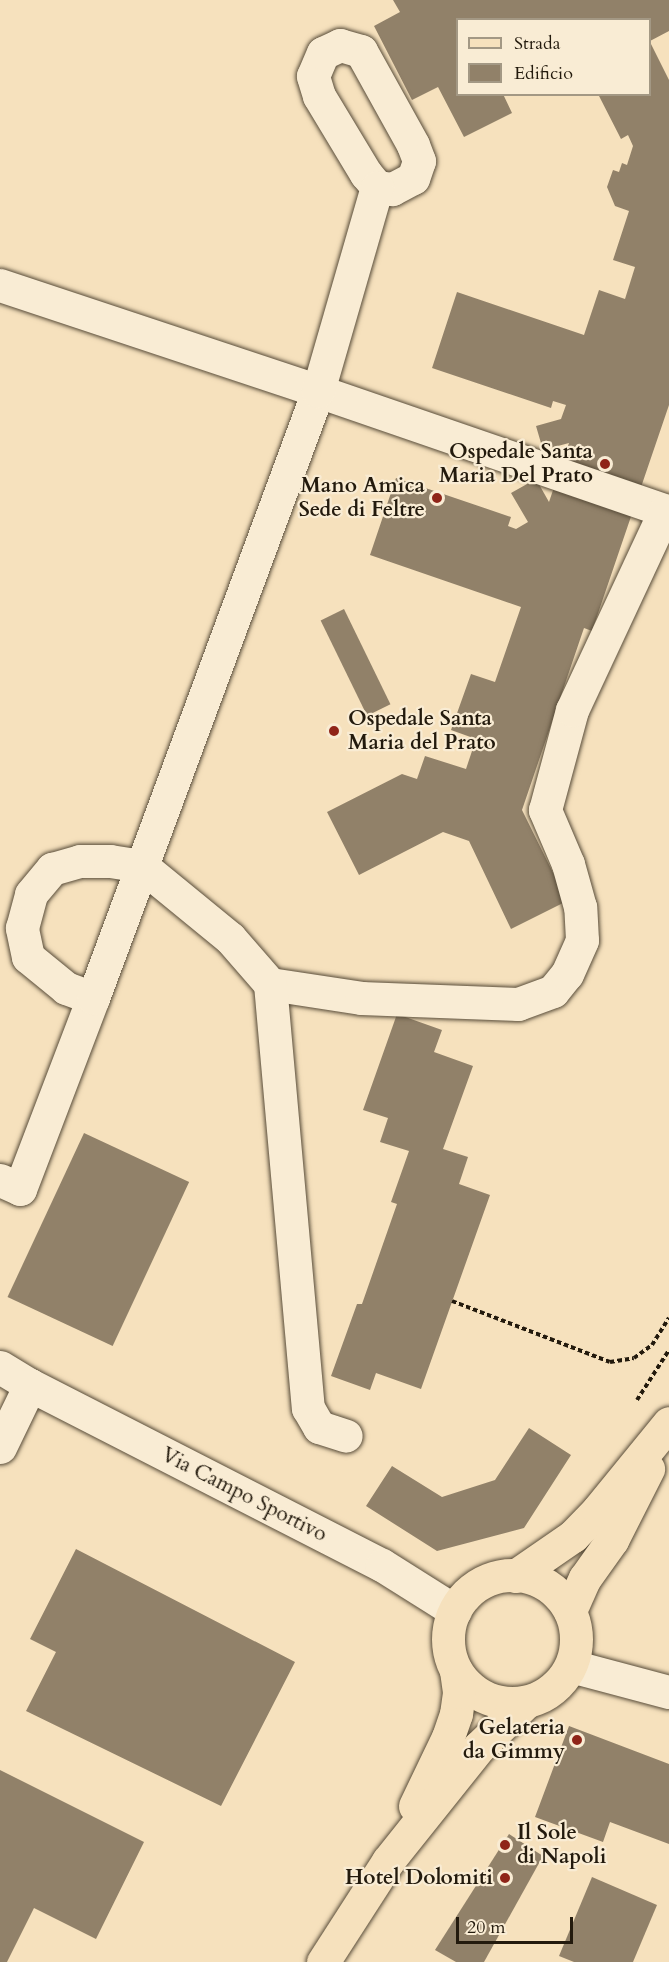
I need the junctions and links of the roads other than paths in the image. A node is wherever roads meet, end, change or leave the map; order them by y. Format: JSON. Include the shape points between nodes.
{"nodes":[{"id":1,"x":377,"y":188,"type":"dead end"},
{"id":2,"x":0,"y":285,"type":"edge"},
{"id":3,"x":318,"y":391,"type":"junction"},
{"id":4,"x":667,"y":512,"type":"edge"},
{"id":5,"x":142,"y":866,"type":"junction"},
{"id":6,"x":270,"y":984,"type":"junction"},
{"id":7,"x":93,"y":998,"type":"junction"},
{"id":8,"x":0,"y":1180,"type":"edge"},
{"id":9,"x":0,"y":1367,"type":"edge"},
{"id":10,"x":30,"y":1385,"type":"junction"},
{"id":11,"x":666,"y":1429,"type":"edge"},
{"id":12,"x":346,"y":1437,"type":"dead end"},
{"id":13,"x":0,"y":1447,"type":"edge"},
{"id":14,"x":515,"y":1576,"type":"junction"},
{"id":15,"x":455,"y":1611,"type":"junction"},
{"id":16,"x":570,"y":1611,"type":"junction"},
{"id":17,"x":571,"y":1666,"type":"junction"},
{"id":18,"x":456,"y":1671,"type":"junction"},
{"id":19,"x":669,"y":1692,"type":"edge"},
{"id":20,"x":526,"y":1702,"type":"junction"},
{"id":21,"x":388,"y":1861,"type":"junction"},
{"id":22,"x":323,"y":1962,"type":"edge"}],
"edges":[{"from":1,"to":3,"type":"street"},
{"from":2,"to":3,"type":"street"},
{"from":3,"to":4,"type":"street"},
{"from":3,"to":5,"type":"street"},
{"from":4,"to":6,"type":"street","via":[[572,710],[545,810],[568,864],[580,907],[582,940],[567,974],[553,991],[518,1004],[361,998]]},
{"from":5,"to":6,"type":"street","via":[[230,938]]},
{"from":5,"to":7,"type":"street"},
{"from":5,"to":7,"type":"street","via":[[80,861],[52,869],[31,894],[22,928],[28,957],[66,988]]},
{"from":6,"to":12,"type":"street","via":[[308,1408],[319,1427]]},
{"from":7,"to":8,"type":"street","via":[[20,1189]]},
{"from":9,"to":10,"type":"street","name":"Via Campo Sportivo"},
{"from":10,"to":13,"type":"street"},
{"from":10,"to":15,"type":"street","name":"Via Campo Sportivo","via":[[382,1565]]},
{"from":11,"to":14,"type":"main road","via":[[573,1536]]},
{"from":11,"to":16,"type":"main road","via":[[636,1495],[612,1540],[585,1578]]},
{"from":14,"to":15,"type":"main road","via":[[485,1581],[467,1593]]},
{"from":14,"to":16,"type":"main road","via":[[546,1584]]},
{"from":15,"to":18,"type":"main road","via":[[449,1630],[449,1651]]},
{"from":16,"to":17,"type":"main road","via":[[576,1647]]},
{"from":17,"to":19,"type":"street"},
{"from":17,"to":20,"type":"main road","via":[[544,1695]]},
{"from":18,"to":20,"type":"main road","via":[[486,1698]]},
{"from":18,"to":21,"type":"main road","via":[[458,1703],[448,1737]]},
{"from":20,"to":21,"type":"main road","via":[[479,1747]]},
{"from":21,"to":22,"type":"main road"}]}
